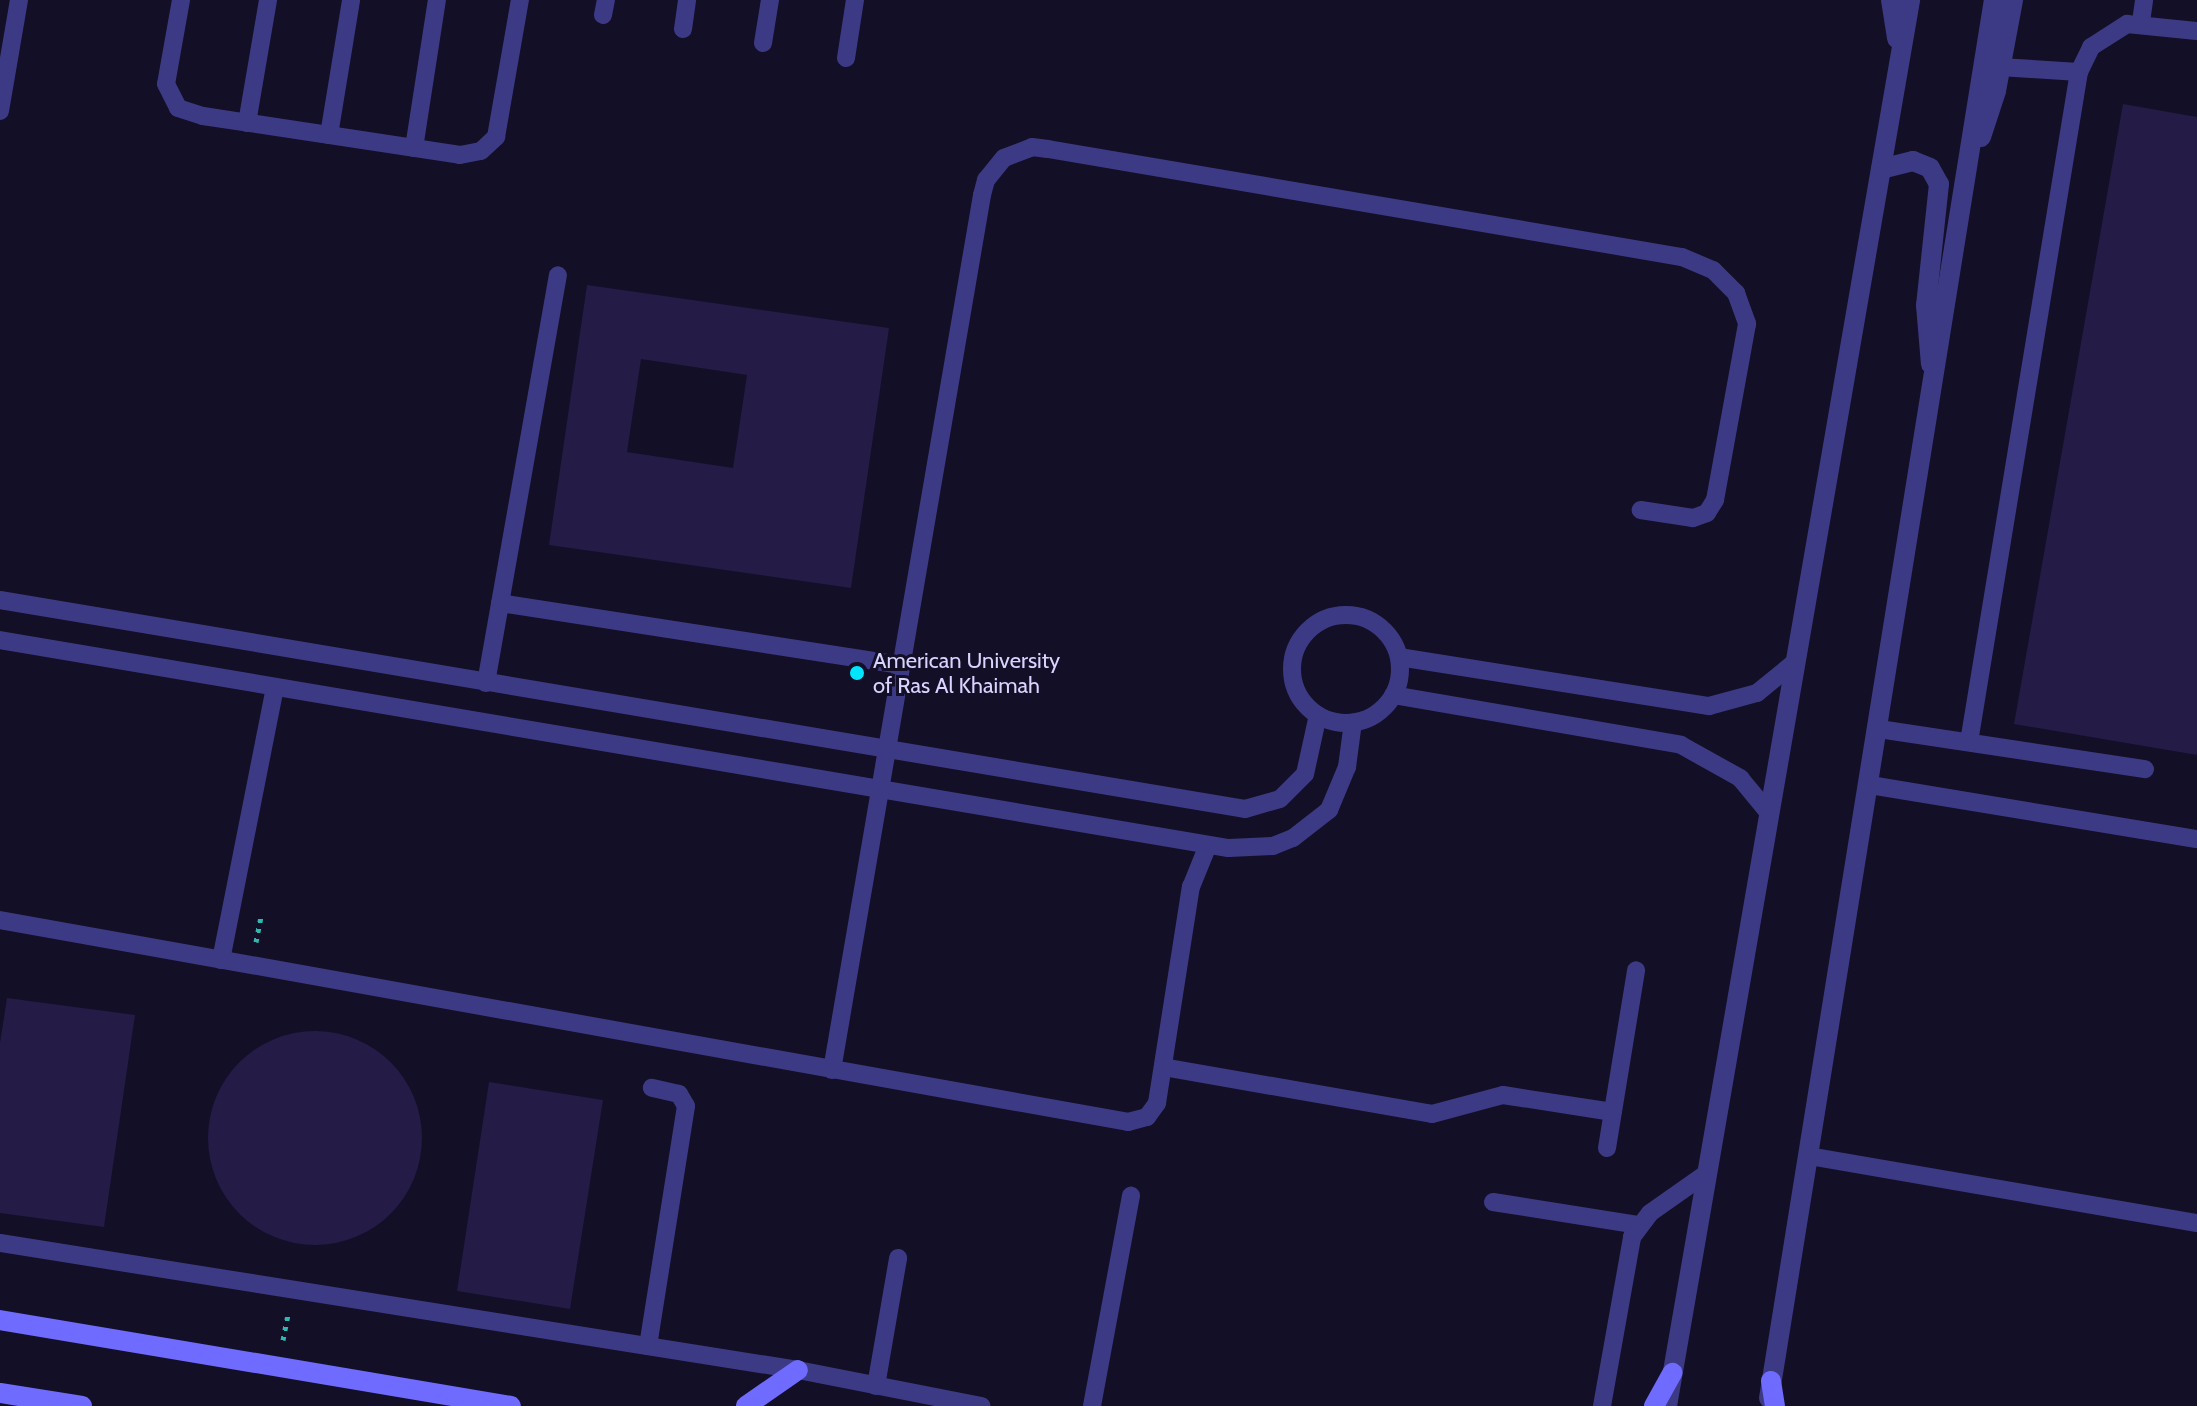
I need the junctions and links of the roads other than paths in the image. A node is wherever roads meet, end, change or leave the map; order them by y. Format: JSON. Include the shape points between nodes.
{"nodes":[{"id":1,"x":19,"y":0,"type":"edge"},
{"id":2,"x":181,"y":0,"type":"edge"},
{"id":3,"x":268,"y":0,"type":"edge"},
{"id":4,"x":351,"y":0,"type":"edge"},
{"id":5,"x":437,"y":0,"type":"edge"},
{"id":6,"x":520,"y":0,"type":"edge"},
{"id":7,"x":687,"y":0,"type":"edge"},
{"id":8,"x":770,"y":0,"type":"edge"},
{"id":9,"x":855,"y":0,"type":"edge"},
{"id":10,"x":1891,"y":0,"type":"edge"},
{"id":11,"x":1910,"y":0,"type":"edge"},
{"id":12,"x":1994,"y":0,"type":"edge"},
{"id":13,"x":2013,"y":0,"type":"edge"},
{"id":14,"x":2144,"y":0,"type":"edge"},
{"id":15,"x":2141,"y":22,"type":"junction"},
{"id":16,"x":683,"y":29,"type":"dead end"},
{"id":17,"x":2197,"y":31,"type":"edge"},
{"id":18,"x":763,"y":43,"type":"dead end"},
{"id":19,"x":846,"y":58,"type":"dead end"},
{"id":20,"x":1900,"y":59,"type":"junction"},
{"id":21,"x":2000,"y":67,"type":"junction"},
{"id":22,"x":2079,"y":72,"type":"junction"},
{"id":23,"x":0,"y":111,"type":"edge"},
{"id":24,"x":247,"y":123,"type":"junction"},
{"id":25,"x":329,"y":135,"type":"junction"},
{"id":26,"x":414,"y":148,"type":"junction"},
{"id":27,"x":1969,"y":158,"type":"junction"},
{"id":28,"x":1881,"y":169,"type":"junction"},
{"id":29,"x":558,"y":275,"type":"dead end"},
{"id":30,"x":1935,"y":384,"type":"junction"},
{"id":31,"x":1641,"y":510,"type":"dead end"},
{"id":32,"x":0,"y":600,"type":"edge"},
{"id":33,"x":500,"y":603,"type":"junction"},
{"id":34,"x":0,"y":640,"type":"edge"},
{"id":35,"x":1399,"y":657,"type":"junction"},
{"id":36,"x":1795,"y":662,"type":"junction"},
{"id":37,"x":901,"y":665,"type":"junction"},
{"id":38,"x":486,"y":683,"type":"junction"},
{"id":39,"x":275,"y":687,"type":"junction"},
{"id":40,"x":1393,"y":695,"type":"junction"},
{"id":41,"x":1318,"y":715,"type":"junction"},
{"id":42,"x":1353,"y":722,"type":"junction"},
{"id":43,"x":1879,"y":729,"type":"junction"},
{"id":44,"x":1969,"y":742,"type":"junction"},
{"id":45,"x":887,"y":750,"type":"junction"},
{"id":46,"x":2145,"y":769,"type":"dead end"},
{"id":47,"x":1870,"y":785,"type":"junction"},
{"id":48,"x":881,"y":789,"type":"junction"},
{"id":49,"x":1769,"y":813,"type":"junction"},
{"id":50,"x":2197,"y":839,"type":"edge"},
{"id":51,"x":1208,"y":845,"type":"junction"},
{"id":52,"x":0,"y":920,"type":"edge"},
{"id":53,"x":221,"y":960,"type":"junction"},
{"id":54,"x":1636,"y":970,"type":"dead end"},
{"id":55,"x":1163,"y":1067,"type":"junction"},
{"id":56,"x":832,"y":1070,"type":"junction"},
{"id":57,"x":652,"y":1088,"type":"dead end"},
{"id":58,"x":1613,"y":1112,"type":"junction"},
{"id":59,"x":1607,"y":1148,"type":"dead end"},
{"id":60,"x":1809,"y":1156,"type":"junction"},
{"id":61,"x":1707,"y":1173,"type":"junction"},
{"id":62,"x":1131,"y":1196,"type":"dead end"},
{"id":63,"x":1493,"y":1202,"type":"dead end"},
{"id":64,"x":2197,"y":1223,"type":"edge"},
{"id":65,"x":1639,"y":1225,"type":"junction"},
{"id":66,"x":0,"y":1243,"type":"edge"},
{"id":67,"x":898,"y":1258,"type":"dead end"},
{"id":68,"x":0,"y":1320,"type":"edge"},
{"id":69,"x":648,"y":1346,"type":"junction"},
{"id":70,"x":798,"y":1370,"type":"junction"},
{"id":71,"x":1672,"y":1373,"type":"junction"},
{"id":72,"x":1771,"y":1381,"type":"junction"},
{"id":73,"x":876,"y":1386,"type":"junction"},
{"id":74,"x":0,"y":1393,"type":"edge"},
{"id":75,"x":82,"y":1406,"type":"edge"},
{"id":76,"x":511,"y":1406,"type":"edge"},
{"id":77,"x":746,"y":1406,"type":"edge"},
{"id":78,"x":982,"y":1406,"type":"edge"},
{"id":79,"x":1092,"y":1406,"type":"edge"},
{"id":80,"x":1602,"y":1406,"type":"edge"},
{"id":81,"x":1654,"y":1406,"type":"edge"},
{"id":82,"x":1667,"y":1406,"type":"edge"},
{"id":83,"x":1768,"y":1406,"type":"edge"},
{"id":84,"x":1775,"y":1406,"type":"edge"}],
"edges":[{"from":1,"to":23,"type":"lane"},
{"from":2,"to":24,"type":"lane","via":[[166,84],[169,97],[190,114]]},
{"from":3,"to":24,"type":"lane"},
{"from":4,"to":25,"type":"lane"},
{"from":5,"to":26,"type":"lane"},
{"from":6,"to":26,"type":"lane","via":[[496,137],[471,155]]},
{"from":7,"to":16,"type":"lane"},
{"from":8,"to":18,"type":"lane"},
{"from":9,"to":19,"type":"lane"},
{"from":10,"to":20,"type":"street"},
{"from":11,"to":20,"type":"street"},
{"from":12,"to":27,"type":"street"},
{"from":13,"to":21,"type":"street"},
{"from":14,"to":15,"type":"lane"},
{"from":15,"to":17,"type":"lane"},
{"from":15,"to":22,"type":"lane","via":[[2101,37]]},
{"from":20,"to":28,"type":"street"},
{"from":21,"to":22,"type":"lane"},
{"from":21,"to":27,"type":"street","via":[[1990,114]]},
{"from":22,"to":44,"type":"lane"},
{"from":24,"to":25,"type":"lane"},
{"from":25,"to":26,"type":"lane"},
{"from":27,"to":30,"type":"street"},
{"from":28,"to":30,"type":"street","via":[[1913,161],[1930,168],[1939,184],[1926,305]]},
{"from":28,"to":36,"type":"street"},
{"from":29,"to":33,"type":"lane"},
{"from":30,"to":43,"type":"street"},
{"from":31,"to":37,"type":"lane","via":[[1693,518],[1707,513],[1715,500],[1747,333],[1736,293],[1713,270],[1682,257],[1032,147],[1004,158],[986,180],[982,195]]},
{"from":32,"to":38,"type":"lane"},
{"from":33,"to":37,"type":"lane"},
{"from":33,"to":38,"type":"lane"},
{"from":34,"to":39,"type":"lane"},
{"from":35,"to":36,"type":"lane","via":[[1709,706],[1757,693]]},
{"from":35,"to":40,"type":"lane"},
{"from":35,"to":41,"type":"lane","via":[[1386,632],[1362,617],[1333,616],[1309,629],[1294,653],[1293,682]]},
{"from":36,"to":49,"type":"street"},
{"from":37,"to":45,"type":"lane"},
{"from":38,"to":45,"type":"lane"},
{"from":39,"to":48,"type":"lane"},
{"from":39,"to":53,"type":"lane"},
{"from":40,"to":42,"type":"lane","via":[[1372,716]]},
{"from":40,"to":49,"type":"lane","via":[[1681,745],[1731,771]]},
{"from":41,"to":42,"type":"lane"},
{"from":41,"to":45,"type":"lane","via":[[1305,774],[1280,799],[1245,809]]},
{"from":42,"to":51,"type":"lane","via":[[1340,790],[1312,827],[1273,846]]},
{"from":43,"to":44,"type":"lane"},
{"from":43,"to":47,"type":"street"},
{"from":44,"to":46,"type":"lane"},
{"from":45,"to":48,"type":"lane"},
{"from":47,"to":50,"type":"lane"},
{"from":47,"to":60,"type":"street"},
{"from":48,"to":51,"type":"lane"},
{"from":48,"to":56,"type":"lane"},
{"from":49,"to":61,"type":"street"},
{"from":51,"to":55,"type":"lane","via":[[1191,887]]},
{"from":52,"to":53,"type":"lane"},
{"from":53,"to":56,"type":"lane"},
{"from":54,"to":58,"type":"lane"},
{"from":55,"to":56,"type":"lane","via":[[1153,1110],[1138,1121],[1117,1122]]},
{"from":55,"to":58,"type":"lane","via":[[1432,1114],[1503,1095]]},
{"from":57,"to":69,"type":"lane","via":[[679,1094],[686,1106]]},
{"from":58,"to":59,"type":"lane"},
{"from":60,"to":64,"type":"lane"},
{"from":60,"to":72,"type":"street"},
{"from":61,"to":65,"type":"lane"},
{"from":61,"to":71,"type":"street"},
{"from":62,"to":79,"type":"lane"},
{"from":63,"to":65,"type":"lane"},
{"from":65,"to":80,"type":"lane","via":[[1623,1266]]},
{"from":66,"to":69,"type":"lane"},
{"from":67,"to":73,"type":"lane"},
{"from":68,"to":76,"type":"main road"},
{"from":69,"to":70,"type":"lane"},
{"from":70,"to":73,"type":"lane"},
{"from":70,"to":77,"type":"main road"},
{"from":71,"to":81,"type":"main road"},
{"from":71,"to":82,"type":"street"},
{"from":72,"to":83,"type":"street"},
{"from":72,"to":84,"type":"main road"},
{"from":73,"to":78,"type":"lane"},
{"from":74,"to":75,"type":"main road"}]}
